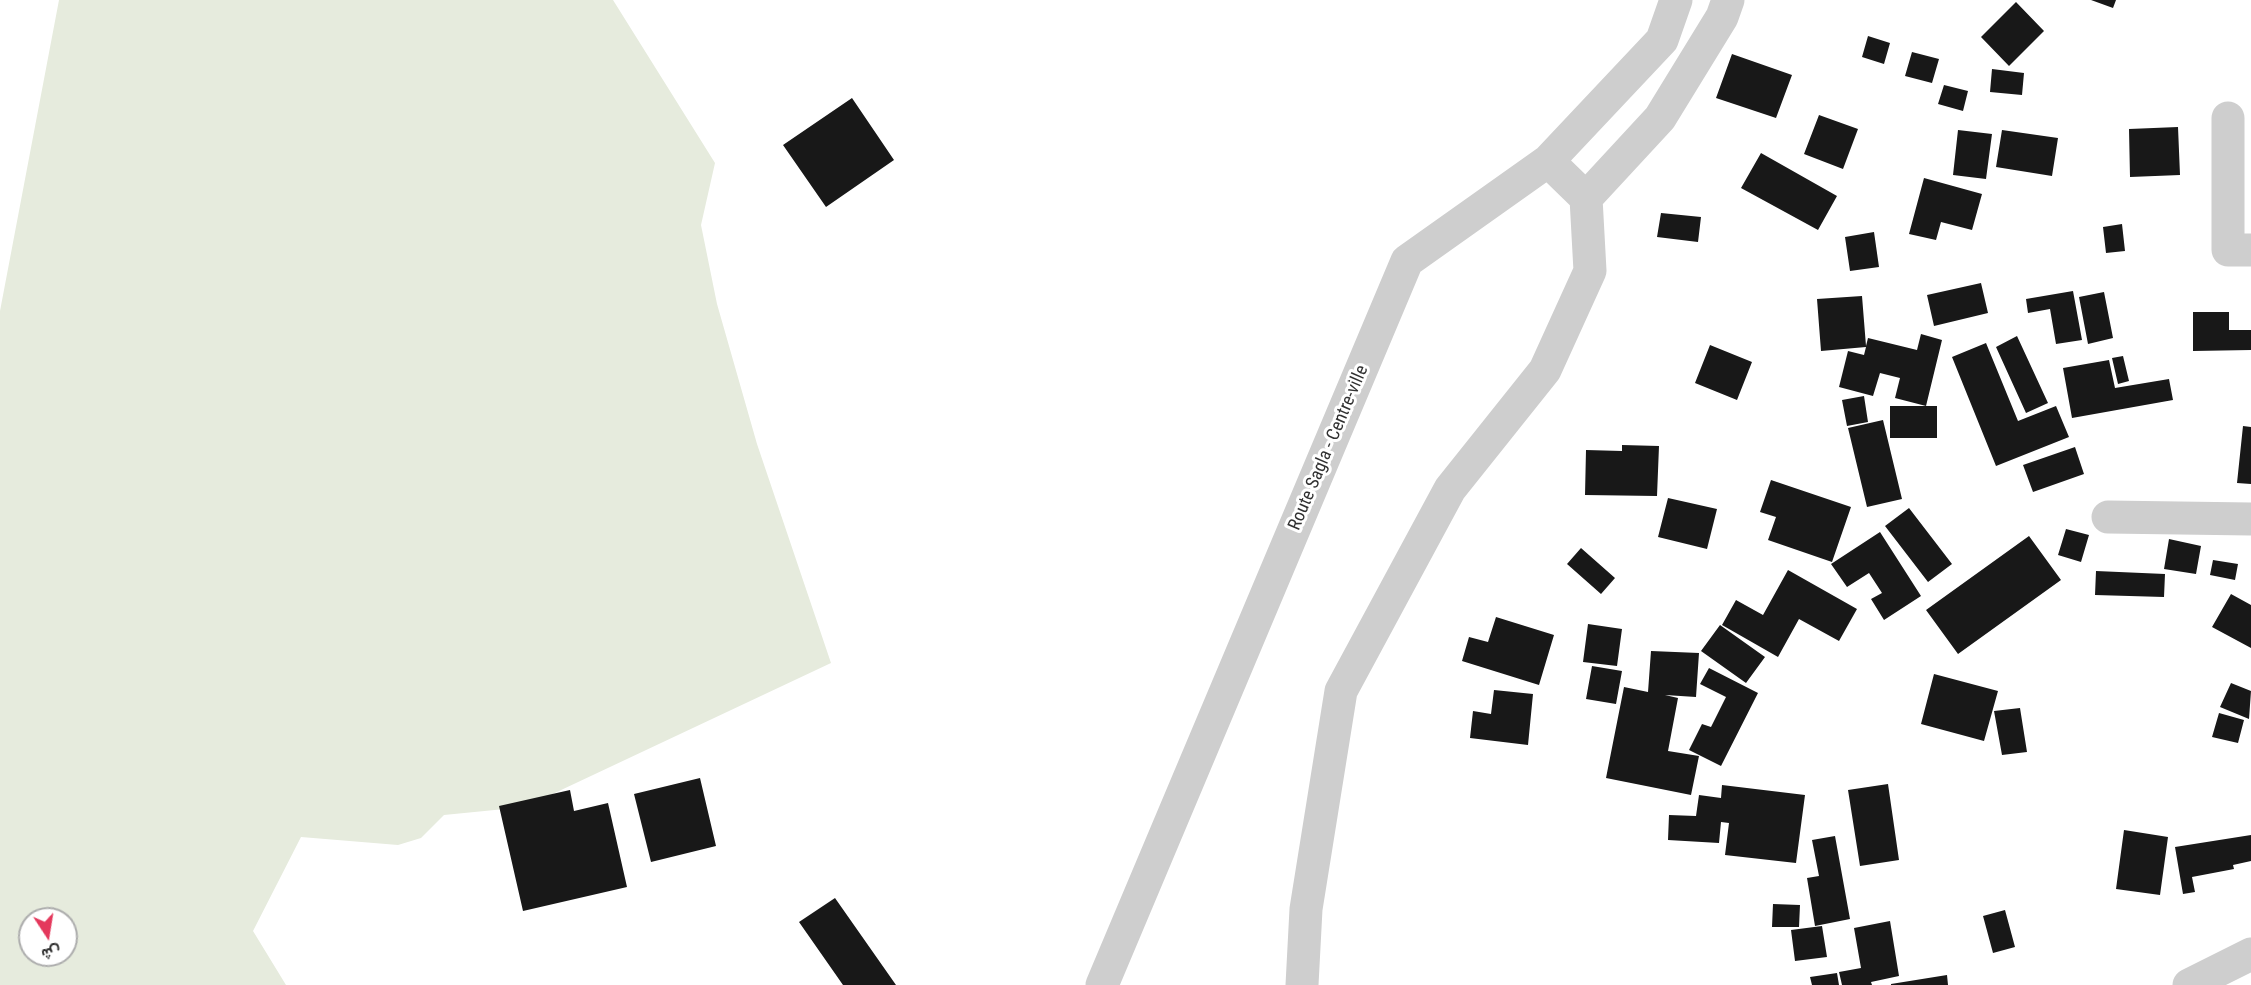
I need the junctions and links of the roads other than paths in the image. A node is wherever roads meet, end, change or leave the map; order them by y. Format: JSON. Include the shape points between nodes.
{"nodes":[{"id":1,"x":1676,"y":0,"type":"edge"},
{"id":2,"x":1728,"y":0,"type":"edge"},
{"id":3,"x":2228,"y":118,"type":"dead end"},
{"id":4,"x":1548,"y":160,"type":"junction"},
{"id":5,"x":1586,"y":198,"type":"junction"},
{"id":6,"x":2251,"y":250,"type":"edge"},
{"id":7,"x":2108,"y":516,"type":"dead end"},
{"id":8,"x":2251,"y":519,"type":"edge"},
{"id":9,"x":2251,"y":954,"type":"edge"},
{"id":10,"x":1102,"y":985,"type":"edge"},
{"id":11,"x":1302,"y":985,"type":"edge"},
{"id":12,"x":2189,"y":985,"type":"edge"}],
"edges":[{"from":1,"to":4,"type":"street","name":"Route Sagla - Centre-ville","via":[[1662,40]]},
{"from":2,"to":5,"type":"street","via":[[1722,17],[1660,118]]},
{"from":3,"to":6,"type":"street","via":[[2228,250]]},
{"from":4,"to":5,"type":"street"},
{"from":4,"to":10,"type":"street","name":"Route Sagla - Centre-ville","via":[[1407,261]]},
{"from":5,"to":11,"type":"street","via":[[1590,271],[1545,370],[1450,489],[1341,691],[1305,909]]},
{"from":7,"to":8,"type":"street"},
{"from":9,"to":12,"type":"street"}]}
